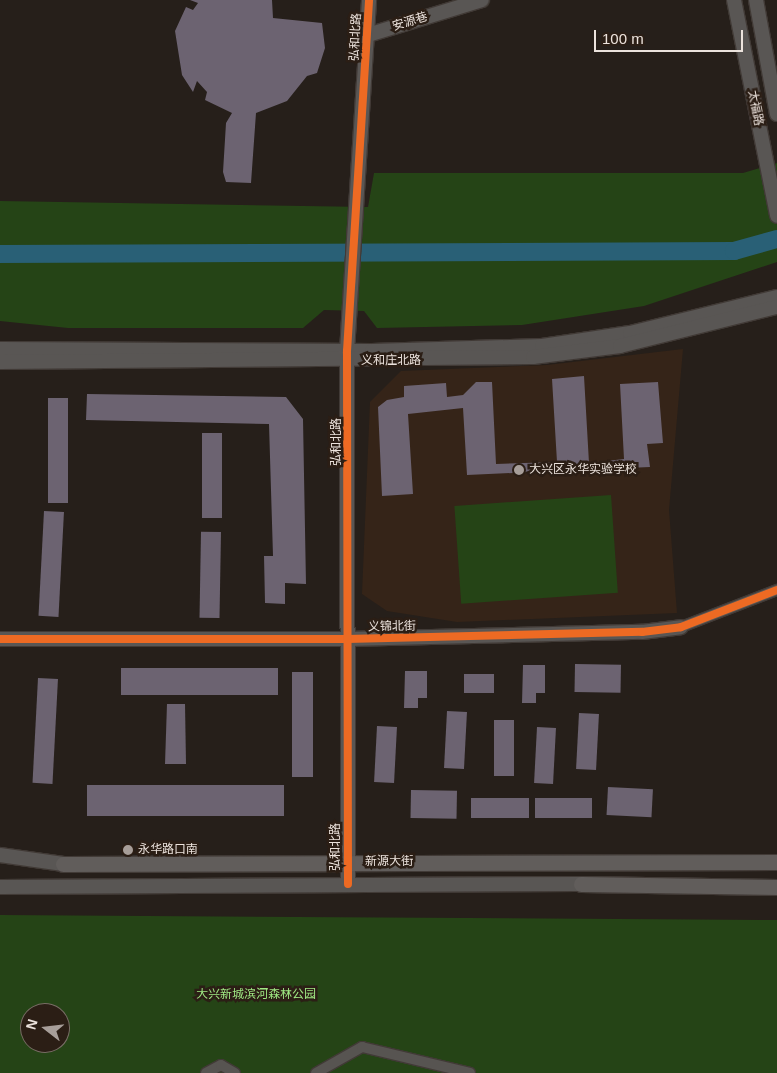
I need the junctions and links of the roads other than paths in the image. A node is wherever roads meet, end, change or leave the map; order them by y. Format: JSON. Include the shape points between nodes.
{"nodes":[{"id":1,"x":369,"y":0,"type":"edge"},
{"id":2,"x":482,"y":0,"type":"edge"},
{"id":3,"x":734,"y":0,"type":"edge"},
{"id":4,"x":756,"y":0,"type":"edge"},
{"id":5,"x":368,"y":35,"type":"junction"},
{"id":6,"x":777,"y":114,"type":"edge"},
{"id":7,"x":776,"y":210,"type":"edge"},
{"id":8,"x":777,"y":297,"type":"edge"},
{"id":9,"x":777,"y":307,"type":"edge"},
{"id":10,"x":0,"y":350,"type":"edge"},
{"id":11,"x":347,"y":356,"type":"junction"},
{"id":12,"x":0,"y":362,"type":"edge"},
{"id":13,"x":777,"y":590,"type":"edge"},
{"id":14,"x":680,"y":627,"type":"joint"},
{"id":15,"x":0,"y":639,"type":"edge"},
{"id":16,"x":348,"y":639,"type":"junction"},
{"id":17,"x":0,"y":855,"type":"edge"},
{"id":18,"x":347,"y":862,"type":"junction"},
{"id":19,"x":777,"y":862,"type":"edge"},
{"id":20,"x":0,"y":864,"type":"edge"},
{"id":21,"x":62,"y":864,"type":"junction"},
{"id":22,"x":348,"y":884,"type":"junction"},
{"id":23,"x":581,"y":884,"type":"joint"},
{"id":24,"x":777,"y":887,"type":"edge"},
{"id":25,"x":0,"y":889,"type":"edge"},
{"id":26,"x":206,"y":1073,"type":"edge"},
{"id":27,"x":235,"y":1073,"type":"edge"},
{"id":28,"x":316,"y":1073,"type":"edge"},
{"id":29,"x":470,"y":1073,"type":"edge"}],
"edges":[{"from":1,"to":5,"type":"main road","name":"弘和北路"},
{"from":2,"to":5,"type":"main road","name":"安源巷"},
{"from":3,"to":7,"type":"main road","name":"太福路"},
{"from":4,"to":6,"type":"main road","name":"太福路"},
{"from":5,"to":11,"type":"main road","name":"弘和北路"},
{"from":8,"to":11,"type":"main road","name":"义和庄北路","via":[[630,333],[542,346]]},
{"from":9,"to":11,"type":"main road","name":"义和庄北路","via":[[620,346],[534,357]]},
{"from":10,"to":11,"type":"main road","name":"义和庄北路"},
{"from":11,"to":12,"type":"main road","name":"义和庄北路"},
{"from":11,"to":16,"type":"main road","name":"弘和北路"},
{"from":13,"to":14,"type":"street","name":"义锦北街"},
{"from":14,"to":16,"type":"main road","name":"义锦北街","via":[[642,632]]},
{"from":15,"to":16,"type":"main road","name":"义锦北街"},
{"from":16,"to":18,"type":"main road","name":"弘和北路"},
{"from":17,"to":21,"type":"main road"},
{"from":18,"to":19,"type":"main road","name":"新源大街"},
{"from":18,"to":21,"type":"main road","name":"新源大街"},
{"from":18,"to":22,"type":"main road","name":"弘和北路"},
{"from":20,"to":21,"type":"main road","name":"新源大街"},
{"from":22,"to":23,"type":"main road","name":"新源大街"},
{"from":22,"to":25,"type":"main road","name":"新源大街"},
{"from":23,"to":24,"type":"main road"},
{"from":26,"to":27,"type":"street","via":[[221,1065]]},
{"from":28,"to":29,"type":"street","via":[[362,1047]]}]}
